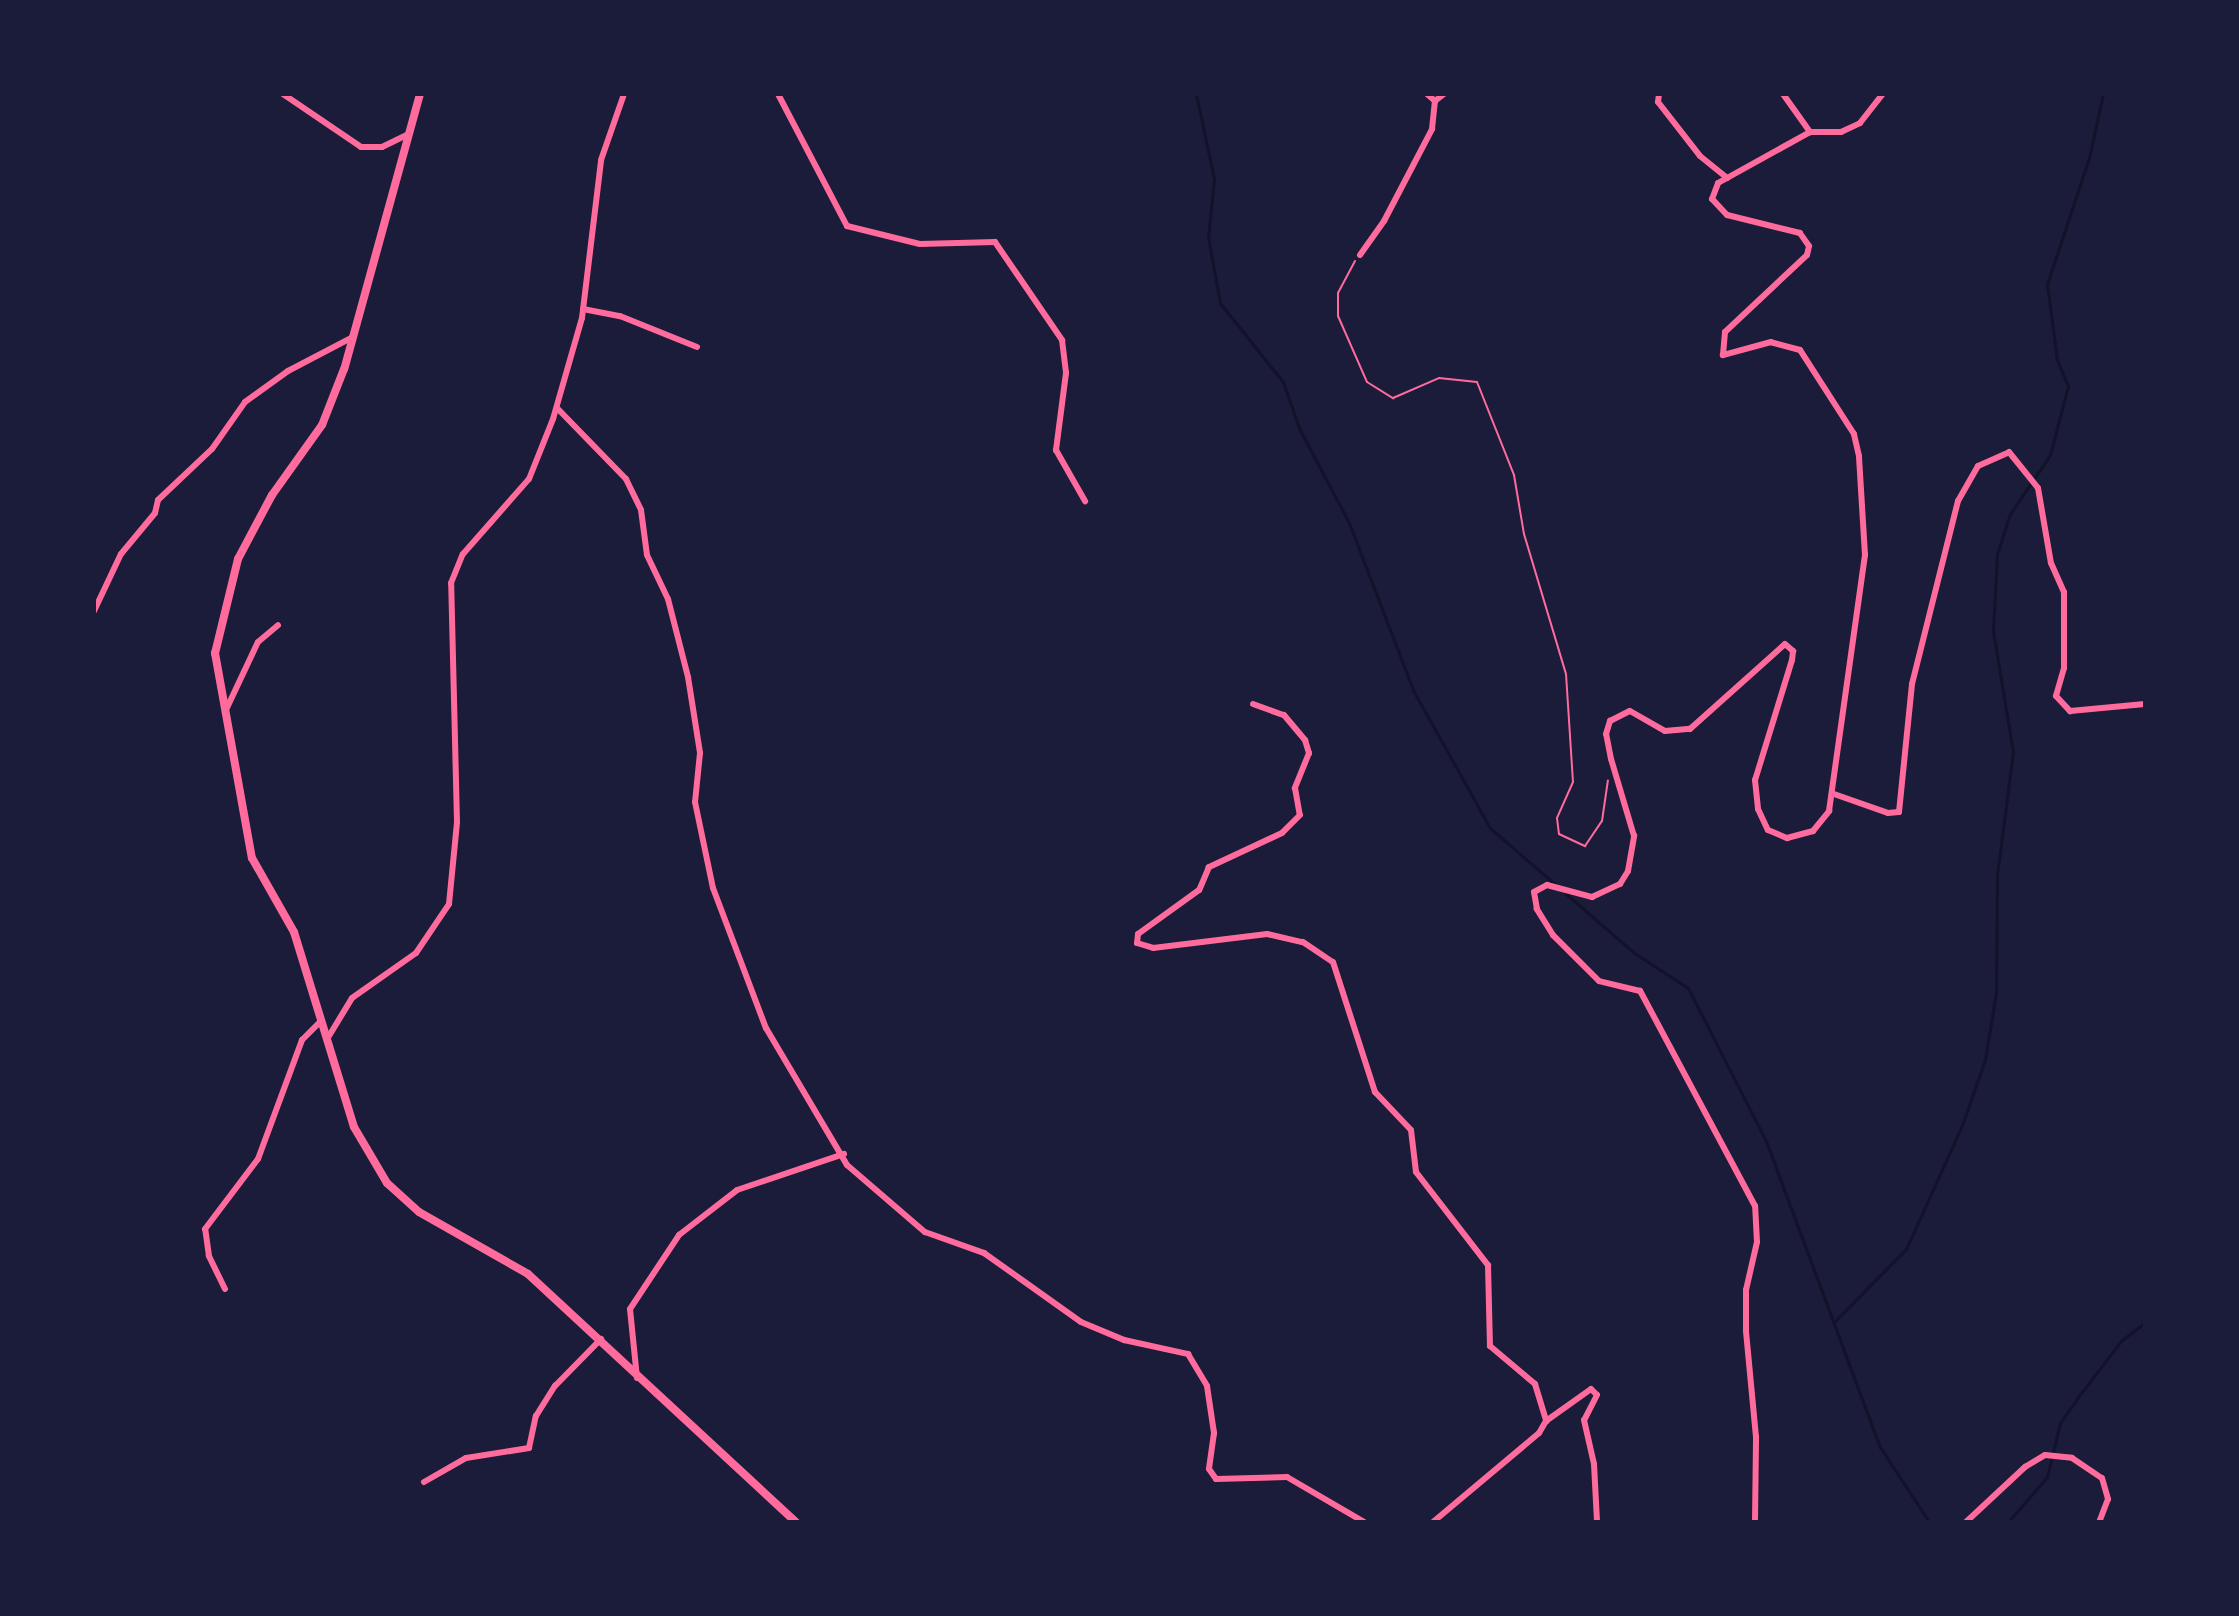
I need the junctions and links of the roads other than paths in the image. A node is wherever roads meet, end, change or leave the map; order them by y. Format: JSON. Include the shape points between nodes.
{"nodes":[{"id":1,"x":283,"y":94,"type":"edge"},
{"id":2,"x":420,"y":94,"type":"edge"},
{"id":3,"x":624,"y":94,"type":"edge"},
{"id":4,"x":778,"y":94,"type":"edge"},
{"id":5,"x":1427,"y":94,"type":"edge"},
{"id":6,"x":1444,"y":94,"type":"edge"},
{"id":7,"x":1659,"y":94,"type":"edge"},
{"id":8,"x":1783,"y":94,"type":"edge"},
{"id":9,"x":1883,"y":94,"type":"edge"},
{"id":10,"x":1435,"y":101,"type":"junction"},
{"id":11,"x":1810,"y":132,"type":"junction"},
{"id":12,"x":407,"y":135,"type":"junction"},
{"id":13,"x":1727,"y":178,"type":"junction"},
{"id":14,"x":1360,"y":255,"type":"road end"},
{"id":15,"x":583,"y":309,"type":"junction"},
{"id":16,"x":354,"y":336,"type":"junction"},
{"id":17,"x":697,"y":347,"type":"dead end"},
{"id":18,"x":557,"y":408,"type":"junction"},
{"id":19,"x":1085,"y":501,"type":"dead end"},
{"id":20,"x":94,"y":611,"type":"edge"},
{"id":21,"x":278,"y":625,"type":"dead end"},
{"id":22,"x":1253,"y":704,"type":"dead end"},
{"id":23,"x":2145,"y":704,"type":"edge"},
{"id":24,"x":224,"y":715,"type":"junction"},
{"id":25,"x":1834,"y":794,"type":"junction"},
{"id":26,"x":321,"y":1021,"type":"junction"},
{"id":27,"x":329,"y":1036,"type":"junction"},
{"id":28,"x":844,"y":1154,"type":"junction"},
{"id":29,"x":225,"y":1289,"type":"dead end"},
{"id":30,"x":601,"y":1339,"type":"junction"},
{"id":31,"x":637,"y":1378,"type":"junction"},
{"id":32,"x":1546,"y":1421,"type":"junction"},
{"id":33,"x":424,"y":1482,"type":"dead end"},
{"id":34,"x":796,"y":1522,"type":"edge"},
{"id":35,"x":1364,"y":1522,"type":"edge"},
{"id":36,"x":1433,"y":1522,"type":"edge"},
{"id":37,"x":1597,"y":1522,"type":"edge"},
{"id":38,"x":1755,"y":1522,"type":"edge"},
{"id":39,"x":1966,"y":1522,"type":"edge"},
{"id":40,"x":2099,"y":1522,"type":"edge"}],
"edges":[{"from":1,"to":12,"type":"street","via":[[361,147],[382,147]]},
{"from":2,"to":12,"type":"street"},
{"from":3,"to":15,"type":"street","via":[[601,160]]},
{"from":4,"to":19,"type":"street","via":[[847,226],[920,244],[995,242],[1062,340],[1066,373],[1056,450]]},
{"from":5,"to":10,"type":"street"},
{"from":6,"to":10,"type":"street"},
{"from":7,"to":13,"type":"street","via":[[1658,102],[1700,156]]},
{"from":8,"to":11,"type":"street"},
{"from":9,"to":11,"type":"street","via":[[1860,123],[1841,132]]},
{"from":10,"to":14,"type":"street","via":[[1432,129]]},
{"from":11,"to":13,"type":"street"},
{"from":12,"to":16,"type":"street"},
{"from":13,"to":25,"type":"street","via":[[1712,191],[1716,207],[1727,215],[1800,233],[1809,246],[1807,255],[1725,332],[1723,355],[1771,342],[1800,350],[1854,434],[1859,456],[1865,555]]},
{"from":15,"to":17,"type":"street","via":[[620,316]]},
{"from":15,"to":18,"type":"street"},
{"from":16,"to":20,"type":"street","via":[[288,371],[245,402],[212,449],[158,500],[155,513],[121,554]]},
{"from":16,"to":24,"type":"street","via":[[322,425],[272,495],[238,559],[213,667]]},
{"from":18,"to":27,"type":"street","via":[[529,479],[463,554],[451,583],[457,822],[449,904],[416,953],[352,998]]},
{"from":18,"to":28,"type":"street","via":[[626,479],[641,510],[647,555],[668,599],[688,677],[700,753],[695,802],[713,888],[766,1028]]},
{"from":21,"to":24,"type":"street","via":[[258,642]]},
{"from":22,"to":32,"type":"street","via":[[1284,715],[1305,740],[1309,753],[1295,788],[1300,815],[1282,833],[1209,867],[1199,890],[1138,934],[1137,943],[1153,948],[1267,934],[1303,942],[1333,962],[1375,1092],[1411,1130],[1416,1172],[1488,1265],[1490,1346],[1535,1384]]},
{"from":23,"to":25,"type":"street","via":[[2070,711],[2056,696],[2064,668],[2064,592],[2051,563],[2037,487],[2009,452],[1978,466],[1958,501],[1912,684],[1899,812]]},
{"from":24,"to":26,"type":"street","via":[[252,858],[294,932]]},
{"from":25,"to":38,"type":"street","via":[[1822,823],[1801,837],[1776,836],[1761,821],[1755,780],[1792,660],[1793,651],[1785,644],[1690,729],[1665,731],[1630,711],[1618,714],[1606,734],[1634,836],[1634,854],[1620,884],[1592,897],[1547,885],[1534,892],[1533,899],[1553,935],[1599,981],[1640,991],[1755,1206],[1757,1242],[1746,1290],[1756,1437]]},
{"from":26,"to":27,"type":"street"},
{"from":26,"to":29,"type":"street","via":[[302,1040],[258,1159],[205,1229],[209,1256]]},
{"from":27,"to":30,"type":"street","via":[[354,1127],[387,1183],[419,1212],[521,1268]]},
{"from":28,"to":31,"type":"street","via":[[737,1190],[679,1235],[630,1309]]},
{"from":28,"to":35,"type":"street","via":[[857,1176],[930,1236],[984,1253],[1093,1328],[1188,1354],[1207,1386],[1214,1433],[1209,1469],[1216,1479],[1287,1477]]},
{"from":30,"to":31,"type":"street"},
{"from":30,"to":33,"type":"street","via":[[555,1386],[536,1416],[529,1448],[466,1458]]},
{"from":31,"to":34,"type":"street"},
{"from":32,"to":36,"type":"street","via":[[1539,1433]]},
{"from":32,"to":37,"type":"street","via":[[1587,1391],[1596,1393],[1584,1420],[1594,1464]]},
{"from":39,"to":40,"type":"street","via":[[2045,1455],[2072,1458],[2102,1478],[2108,1499]]}]}
